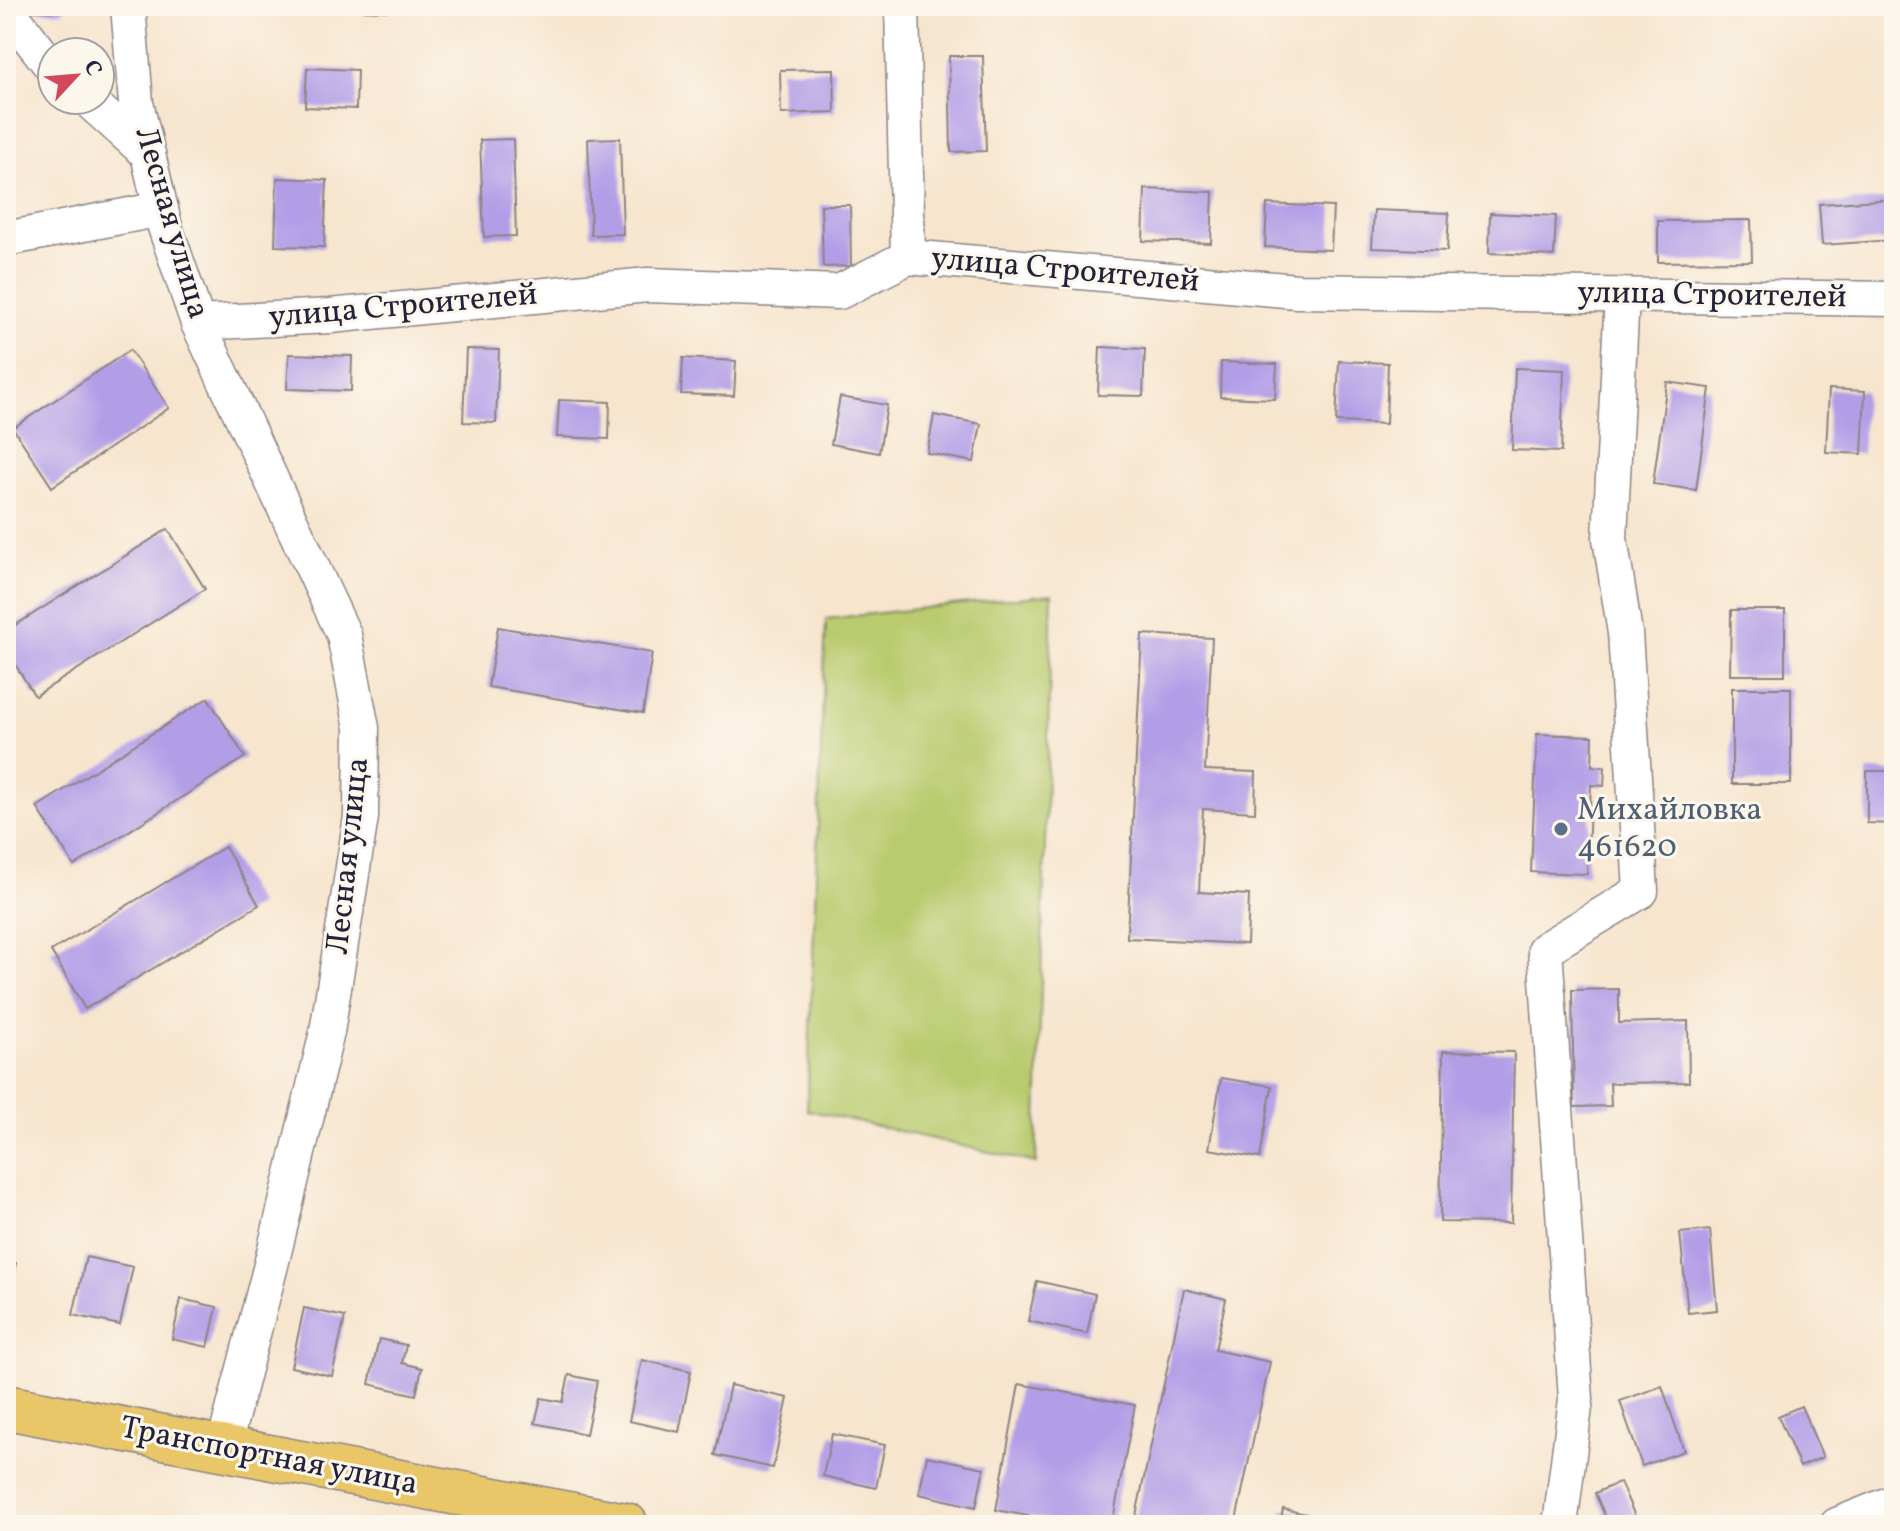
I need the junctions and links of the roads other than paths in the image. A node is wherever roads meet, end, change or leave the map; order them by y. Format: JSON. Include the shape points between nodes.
{"nodes":[{"id":1,"x":128,"y":6,"type":"edge"},
{"id":2,"x":902,"y":6,"type":"edge"},
{"id":3,"x":6,"y":8,"type":"edge"},
{"id":4,"x":36,"y":46,"type":"edge"},
{"id":5,"x":106,"y":116,"type":"edge"},
{"id":6,"x":148,"y":154,"type":"junction"},
{"id":7,"x":161,"y":209,"type":"junction"},
{"id":8,"x":6,"y":239,"type":"edge"},
{"id":9,"x":908,"y":257,"type":"junction"},
{"id":10,"x":1622,"y":295,"type":"junction"},
{"id":11,"x":1894,"y":299,"type":"edge"},
{"id":12,"x":198,"y":323,"type":"junction"},
{"id":13,"x":6,"y":1407,"type":"edge"},
{"id":14,"x":223,"y":1449,"type":"junction"},
{"id":15,"x":1894,"y":1502,"type":"edge"},
{"id":16,"x":626,"y":1525,"type":"edge"},
{"id":17,"x":1560,"y":1525,"type":"edge"},
{"id":18,"x":1837,"y":1525,"type":"edge"}],
"edges":[{"from":1,"to":6,"type":"street","name":"Лесная улица","via":[[136,103]]},
{"from":2,"to":9,"type":"street"},
{"from":3,"to":4,"type":"street"},
{"from":5,"to":6,"type":"street"},
{"from":6,"to":7,"type":"street","name":"Лесная улица"},
{"from":7,"to":8,"type":"street"},
{"from":7,"to":12,"type":"street","name":"Лесная улица"},
{"from":9,"to":10,"type":"street","name":"улица Строителей","via":[[1297,291]]},
{"from":9,"to":12,"type":"street","name":"улица Строителей","via":[[839,292],[648,285],[330,316]]},
{"from":10,"to":11,"type":"street","name":"улица Строителей"},
{"from":10,"to":17,"type":"street","via":[[1610,538],[1625,633],[1641,891],[1545,949],[1576,1399]]},
{"from":12,"to":14,"type":"street","name":"Лесная улица","via":[[344,635],[362,728],[361,817],[327,1032]]},
{"from":13,"to":14,"type":"main road","name":"Транспортная улица"},
{"from":14,"to":16,"type":"main road","name":"Транспортная улица"},
{"from":15,"to":18,"type":"street"}]}
